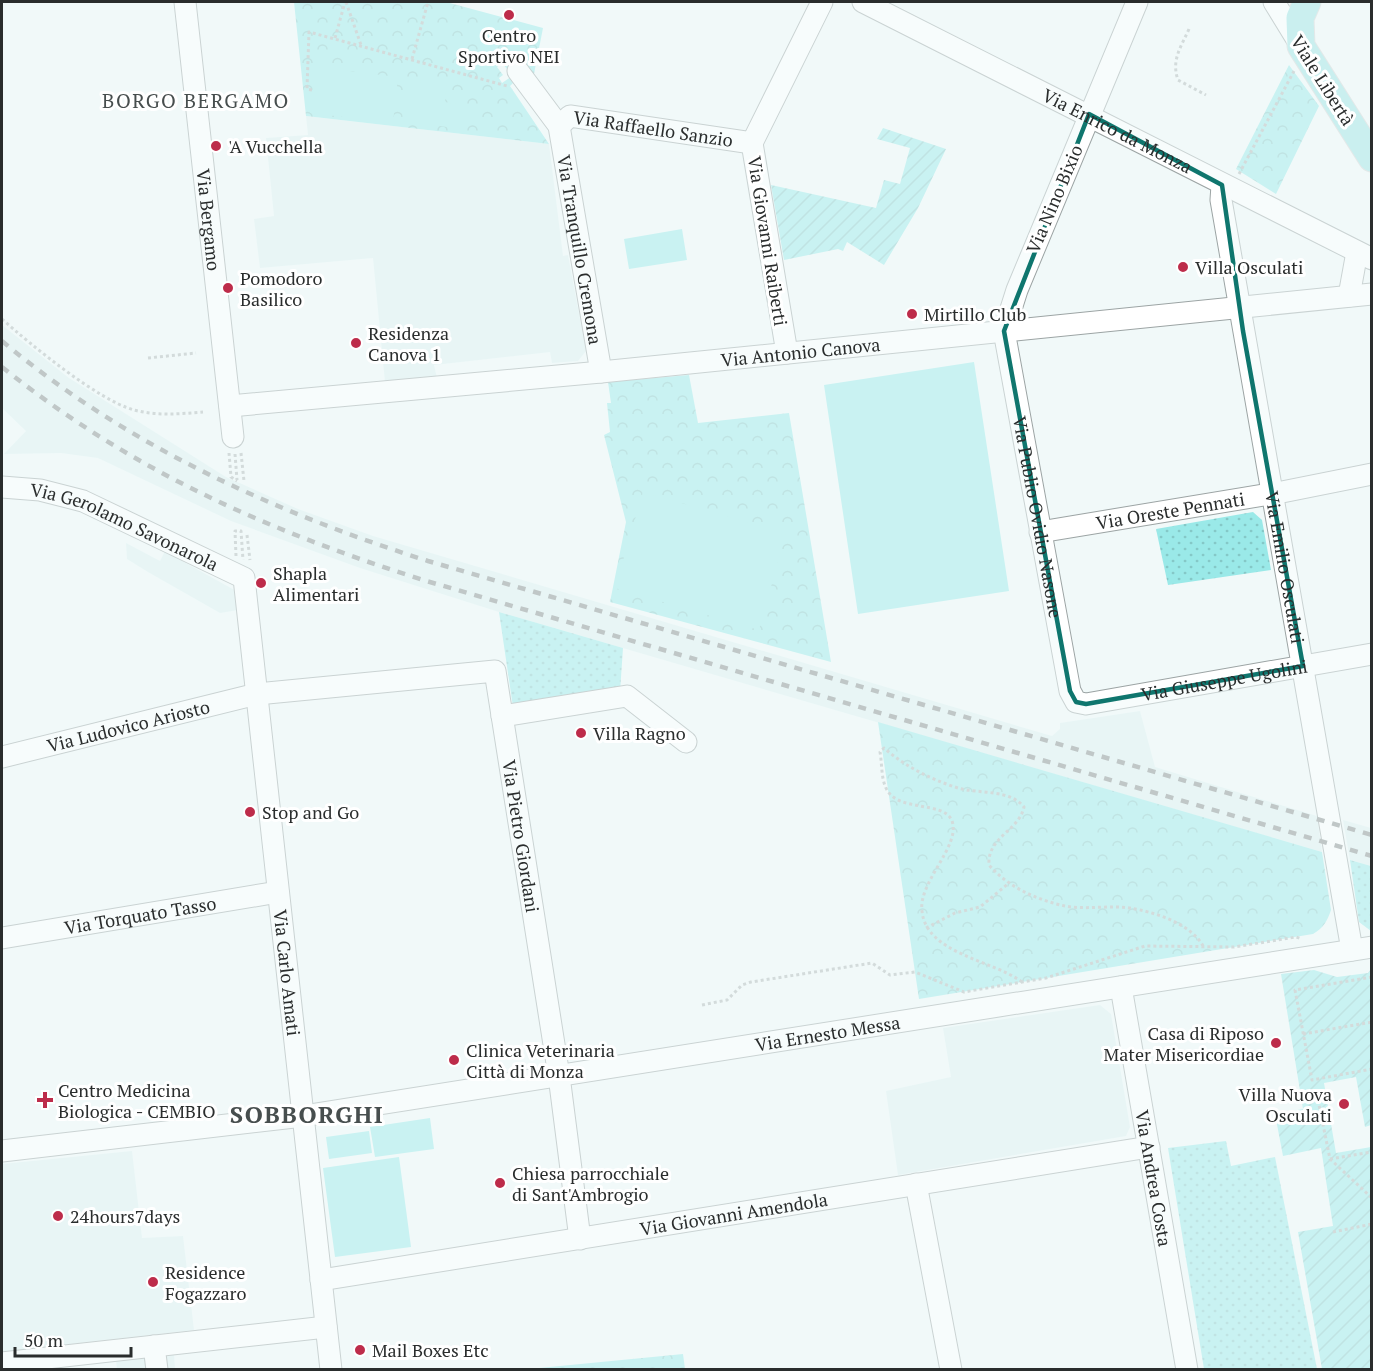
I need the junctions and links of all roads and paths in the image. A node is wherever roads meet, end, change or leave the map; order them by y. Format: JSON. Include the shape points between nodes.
{"nodes":[{"id":1,"x":185,"y":2,"type":"edge"},
{"id":2,"x":346,"y":2,"type":"edge"},
{"id":3,"x":428,"y":2,"type":"edge"},
{"id":4,"x":822,"y":2,"type":"edge"},
{"id":5,"x":863,"y":2,"type":"edge"},
{"id":6,"x":1137,"y":2,"type":"edge"},
{"id":7,"x":1274,"y":2,"type":"edge"},
{"id":8,"x":1307,"y":2,"type":"edge"},
{"id":9,"x":1189,"y":29,"type":"dead end"},
{"id":10,"x":335,"y":39,"type":"junction"},
{"id":11,"x":362,"y":46,"type":"junction"},
{"id":12,"x":1303,"y":48,"type":"junction"},
{"id":13,"x":412,"y":59,"type":"junction"},
{"id":14,"x":516,"y":77,"type":"joint"},
{"id":15,"x":312,"y":90,"type":"dead end"},
{"id":16,"x":1206,"y":95,"type":"dead end"},
{"id":17,"x":1089,"y":114,"type":"junction"},
{"id":18,"x":559,"y":126,"type":"junction"},
{"id":19,"x":752,"y":143,"type":"junction"},
{"id":20,"x":1371,"y":158,"type":"edge"},
{"id":21,"x":1226,"y":187,"type":"junction"},
{"id":22,"x":1364,"y":256,"type":"edge"},
{"id":23,"x":1371,"y":294,"type":"edge"},
{"id":24,"x":1349,"y":296,"type":"junction"},
{"id":25,"x":1239,"y":308,"type":"junction"},
{"id":26,"x":2,"y":319,"type":"edge"},
{"id":27,"x":1004,"y":331,"type":"junction"},
{"id":28,"x":196,"y":353,"type":"dead end"},
{"id":29,"x":787,"y":353,"type":"junction"},
{"id":30,"x":148,"y":358,"type":"dead end"},
{"id":31,"x":601,"y":372,"type":"junction"},
{"id":32,"x":230,"y":406,"type":"junction"},
{"id":33,"x":203,"y":412,"type":"dead end"},
{"id":34,"x":233,"y":437,"type":"junction"},
{"id":35,"x":1371,"y":474,"type":"edge"},
{"id":36,"x":244,"y":481,"type":"dead end"},
{"id":37,"x":2,"y":487,"type":"edge"},
{"id":38,"x":1271,"y":494,"type":"junction"},
{"id":39,"x":235,"y":531,"type":"dead end"},
{"id":40,"x":1040,"y":532,"type":"junction"},
{"id":41,"x":244,"y":570,"type":"junction"},
{"id":42,"x":1371,"y":654,"type":"edge"},
{"id":43,"x":1302,"y":666,"type":"junction"},
{"id":44,"x":257,"y":694,"type":"junction"},
{"id":45,"x":1076,"y":702,"type":"joint"},
{"id":46,"x":502,"y":716,"type":"junction"},
{"id":47,"x":686,"y":742,"type":"dead end"},
{"id":48,"x":2,"y":757,"type":"edge"},
{"id":49,"x":1009,"y":884,"type":"junction"},
{"id":50,"x":278,"y":892,"type":"junction"},
{"id":51,"x":926,"y":928,"type":"junction"},
{"id":52,"x":2,"y":938,"type":"edge"},
{"id":53,"x":1204,"y":948,"type":"junction"},
{"id":54,"x":1362,"y":948,"type":"edge"},
{"id":55,"x":1312,"y":957,"type":"junction"},
{"id":56,"x":1371,"y":976,"type":"edge"},
{"id":57,"x":1022,"y":982,"type":"junction"},
{"id":58,"x":1121,"y":987,"type":"junction"},
{"id":59,"x":702,"y":1005,"type":"dead end"},
{"id":60,"x":1371,"y":1022,"type":"edge"},
{"id":61,"x":1303,"y":1034,"type":"junction"},
{"id":62,"x":1371,"y":1069,"type":"edge"},
{"id":63,"x":559,"y":1076,"type":"junction"},
{"id":64,"x":1318,"y":1100,"type":"dead end"},
{"id":65,"x":303,"y":1116,"type":"junction"},
{"id":66,"x":1149,"y":1147,"type":"junction"},
{"id":67,"x":2,"y":1151,"type":"edge"},
{"id":68,"x":1371,"y":1152,"type":"edge"},
{"id":69,"x":1330,"y":1159,"type":"junction"},
{"id":70,"x":916,"y":1184,"type":"junction"},
{"id":71,"x":1371,"y":1198,"type":"edge"},
{"id":72,"x":1371,"y":1224,"type":"edge"},
{"id":73,"x":1333,"y":1232,"type":"dead end"},
{"id":74,"x":580,"y":1239,"type":"junction"},
{"id":75,"x":321,"y":1280,"type":"junction"},
{"id":76,"x":326,"y":1327,"type":"junction"},
{"id":77,"x":154,"y":1346,"type":"junction"},
{"id":78,"x":2,"y":1363,"type":"edge"},
{"id":79,"x":157,"y":1370,"type":"edge"},
{"id":80,"x":331,"y":1370,"type":"edge"},
{"id":81,"x":951,"y":1370,"type":"edge"},
{"id":82,"x":1187,"y":1370,"type":"edge"}],
"edges":[{"from":1,"to":32,"type":"street","name":"Via Bergamo"},
{"from":2,"to":10,"type":"path"},
{"from":2,"to":11,"type":"path"},
{"from":3,"to":13,"type":"path"},
{"from":4,"to":19,"type":"street","name":"Via Giovanni Raiberti"},
{"from":5,"to":17,"type":"street","name":"Via Enrico da Monza"},
{"from":6,"to":17,"type":"street","name":"Via Nino Bixio"},
{"from":7,"to":12,"type":"street","name":"Viale Libertà"},
{"from":8,"to":12,"type":"main road","via":[[1300,18]]},
{"from":9,"to":16,"type":"path","via":[[1174,60],[1174,70],[1178,80]]},
{"from":10,"to":11,"type":"path"},
{"from":10,"to":15,"type":"path","via":[[309,32],[307,89]]},
{"from":11,"to":13,"type":"path"},
{"from":12,"to":20,"type":"main road","name":"Viale Libertà"},
{"from":12,"to":21,"type":"path"},
{"from":13,"to":14,"type":"path","via":[[503,87]]},
{"from":14,"to":18,"type":"street"},
{"from":17,"to":21,"type":"street","name":"Via Enrico da Monza"},
{"from":17,"to":27,"type":"street","name":"Via Nino Bixio"},
{"from":18,"to":19,"type":"street","name":"Via Raffaello Sanzio","via":[[570,116]]},
{"from":18,"to":31,"type":"street","name":"Via Tranquillo Cremona"},
{"from":19,"to":29,"type":"street","name":"Via Giovanni Raiberti"},
{"from":21,"to":22,"type":"street","name":"Via Enrico da Monza"},
{"from":21,"to":25,"type":"street","name":"Via Emilio Osculati","via":[[1221,200]]},
{"from":22,"to":24,"type":"street"},
{"from":23,"to":24,"type":"street","name":"Via Antonio Canova"},
{"from":24,"to":25,"type":"street","name":"Via Antonio Canova"},
{"from":25,"to":27,"type":"street","name":"Via Antonio Canova"},
{"from":25,"to":38,"type":"street","name":"Via Emilio Osculati"},
{"from":26,"to":33,"type":"path","via":[[118,404],[154,414]]},
{"from":27,"to":29,"type":"street","name":"Via Antonio Canova"},
{"from":27,"to":40,"type":"street","name":"Via Publio Ovidio Nasone"},
{"from":28,"to":30,"type":"path"},
{"from":29,"to":31,"type":"street","name":"Via Antonio Canova"},
{"from":31,"to":32,"type":"street","name":"Via Antonio Canova"},
{"from":32,"to":34,"type":"street","name":"Via Bergamo"},
{"from":34,"to":34,"type":"path","via":[[235,459],[237,481],[231,477],[228,442]]},
{"from":34,"to":36,"type":"path","via":[[240,443]]},
{"from":35,"to":38,"type":"street","name":"Via Oreste Pennati"},
{"from":37,"to":41,"type":"street","name":"Via Gerolamo Savonarola","via":[[40,490],[83,501]]},
{"from":38,"to":40,"type":"street","name":"Via Oreste Pennati"},
{"from":38,"to":43,"type":"street","name":"Via Emilio Osculati"},
{"from":39,"to":41,"type":"path","via":[[241,531]]},
{"from":40,"to":45,"type":"street","name":"Via Publio Ovidio Nasone","via":[[1070,692]]},
{"from":41,"to":44,"type":"street","name":"Via Carlo Amati"},
{"from":42,"to":43,"type":"street","name":"Via Giuseppe Ugolini"},
{"from":43,"to":45,"type":"street","name":"Via Giuseppe Ugolini","via":[[1086,705]]},
{"from":43,"to":54,"type":"street","name":"Via Emilio Osculati"},
{"from":44,"to":46,"type":"street","name":"Via Pietro Giordani","via":[[495,671]]},
{"from":44,"to":48,"type":"street","name":"Via Ludovico Ariosto"},
{"from":44,"to":50,"type":"street","name":"Via Carlo Amati"},
{"from":46,"to":47,"type":"street","via":[[627,696]]},
{"from":46,"to":63,"type":"street","name":"Via Pietro Giordani"},
{"from":49,"to":51,"type":"path","via":[[980,907],[955,913]]},
{"from":49,"to":51,"type":"path","via":[[989,865],[988,854],[1022,815],[1024,807],[1019,801],[927,777],[902,764],[884,748],[880,752],[886,788],[896,800],[945,812],[952,819],[954,830],[926,889],[921,909]]},
{"from":49,"to":53,"type":"path","via":[[1066,906],[1128,908],[1153,914],[1192,931]]},
{"from":50,"to":52,"type":"street","name":"Via Torquato Tasso"},
{"from":50,"to":65,"type":"street","name":"Via Carlo Amati"},
{"from":51,"to":57,"type":"path","via":[[969,958],[1009,972]]},
{"from":53,"to":55,"type":"path","via":[[1296,937],[1308,941]]},
{"from":53,"to":57,"type":"path","via":[[1145,946],[1078,969]]},
{"from":54,"to":55,"type":"street","name":"Via Ernesto Messa"},
{"from":55,"to":58,"type":"street","name":"Via Ernesto Messa"},
{"from":56,"to":61,"type":"path","via":[[1295,990]]},
{"from":57,"to":59,"type":"path","via":[[964,992],[915,972],[890,975],[872,963],[751,982],[727,1000]]},
{"from":58,"to":63,"type":"street","name":"Via Ernesto Messa"},
{"from":58,"to":66,"type":"street","name":"Via Andrea Costa"},
{"from":60,"to":61,"type":"path"},
{"from":61,"to":62,"type":"path","via":[[1312,1080]]},
{"from":63,"to":65,"type":"street","name":"Via Ernesto Messa"},
{"from":63,"to":74,"type":"street","name":"Via Pietro Giordani"},
{"from":64,"to":69,"type":"path"},
{"from":65,"to":67,"type":"street","name":"Via Ernesto Messa"},
{"from":65,"to":75,"type":"street","name":"Via Carlo Amati"},
{"from":66,"to":70,"type":"street","name":"Via Giovanni Amendola"},
{"from":66,"to":82,"type":"street","name":"Via Andrea Costa"},
{"from":68,"to":69,"type":"path"},
{"from":69,"to":71,"type":"path"},
{"from":70,"to":74,"type":"street","name":"Via Giovanni Amendola"},
{"from":70,"to":81,"type":"street"},
{"from":72,"to":73,"type":"path"},
{"from":74,"to":75,"type":"street","name":"Via Giovanni Amendola"},
{"from":75,"to":76,"type":"street","name":"Via Carlo Amati"},
{"from":76,"to":77,"type":"street"},
{"from":76,"to":80,"type":"street","name":"Via Carlo Amati"},
{"from":77,"to":78,"type":"street"},
{"from":77,"to":79,"type":"street"}]}
